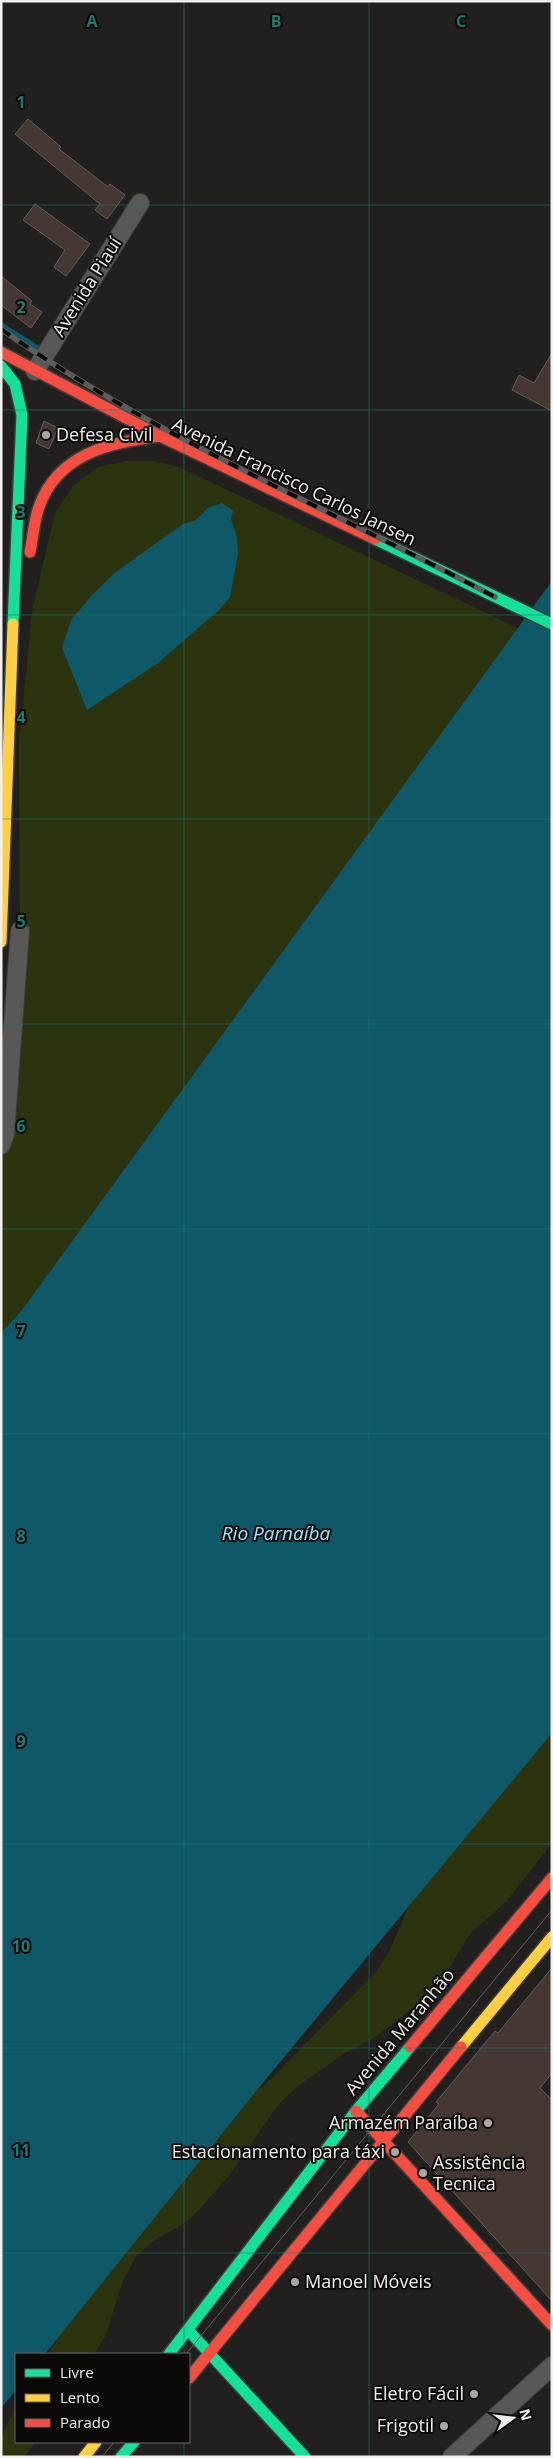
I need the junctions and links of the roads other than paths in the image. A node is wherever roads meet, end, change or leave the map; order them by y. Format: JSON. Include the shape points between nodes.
{"nodes":[{"id":1,"x":140,"y":203,"type":"dead end"},
{"id":2,"x":1,"y":352,"type":"edge"},
{"id":3,"x":1,"y":366,"type":"edge"},
{"id":4,"x":35,"y":371,"type":"junction"},
{"id":5,"x":12,"y":415,"type":"dead end"},
{"id":6,"x":160,"y":436,"type":"junction"},
{"id":7,"x":20,"y":448,"type":"junction"},
{"id":8,"x":552,"y":624,"type":"edge"},
{"id":9,"x":14,"y":634,"type":"junction"},
{"id":10,"x":20,"y":931,"type":"dead end"},
{"id":11,"x":1,"y":942,"type":"edge"},
{"id":12,"x":1,"y":1145,"type":"edge"},
{"id":13,"x":552,"y":1879,"type":"edge"},
{"id":14,"x":552,"y":1936,"type":"edge"},
{"id":15,"x":356,"y":2111,"type":"junction"},
{"id":16,"x":385,"y":2141,"type":"junction"},
{"id":17,"x":552,"y":2325,"type":"edge"},
{"id":18,"x":189,"y":2331,"type":"junction"},
{"id":19,"x":170,"y":2353,"type":"edge"},
{"id":20,"x":210,"y":2354,"type":"junction"},
{"id":21,"x":552,"y":2366,"type":"edge"},
{"id":22,"x":190,"y":2377,"type":"edge"},
{"id":23,"x":95,"y":2443,"type":"edge"},
{"id":24,"x":133,"y":2443,"type":"edge"},
{"id":25,"x":84,"y":2457,"type":"edge"},
{"id":26,"x":121,"y":2457,"type":"edge"},
{"id":27,"x":305,"y":2457,"type":"edge"},
{"id":28,"x":452,"y":2457,"type":"edge"}],
"edges":[{"from":1,"to":4,"type":"street","name":"Avenida Piauí"},
{"from":2,"to":4,"type":"main road","name":"Avenida Francisco Carlos Jansen"},
{"from":3,"to":7,"type":"main road","via":[[10,374],[22,403]]},
{"from":4,"to":6,"type":"main road","name":"Avenida Francisco Carlos Jansen"},
{"from":5,"to":7,"type":"main road","via":[[18,423]]},
{"from":6,"to":8,"type":"main road","name":"Avenida Francisco Carlos Jansen"},
{"from":6,"to":9,"type":"main road","via":[[126,440],[92,450],[72,459],[52,483],[39,506]]},
{"from":7,"to":9,"type":"main road"},
{"from":9,"to":11,"type":"main road"},
{"from":10,"to":12,"type":"street","via":[[5,1134]]},
{"from":13,"to":15,"type":"main road","name":"Avenida Maranhão"},
{"from":14,"to":16,"type":"main road"},
{"from":15,"to":16,"type":"main road"},
{"from":15,"to":18,"type":"main road","name":"Avenida Maranhão"},
{"from":16,"to":17,"type":"main road"},
{"from":16,"to":20,"type":"main road"},
{"from":18,"to":19,"type":"main road","name":"Avenida Maranhão"},
{"from":18,"to":20,"type":"main road"},
{"from":20,"to":22,"type":"main road"},
{"from":20,"to":27,"type":"main road"},
{"from":21,"to":28,"type":"street"},
{"from":23,"to":25,"type":"main road"},
{"from":24,"to":26,"type":"main road"}]}
